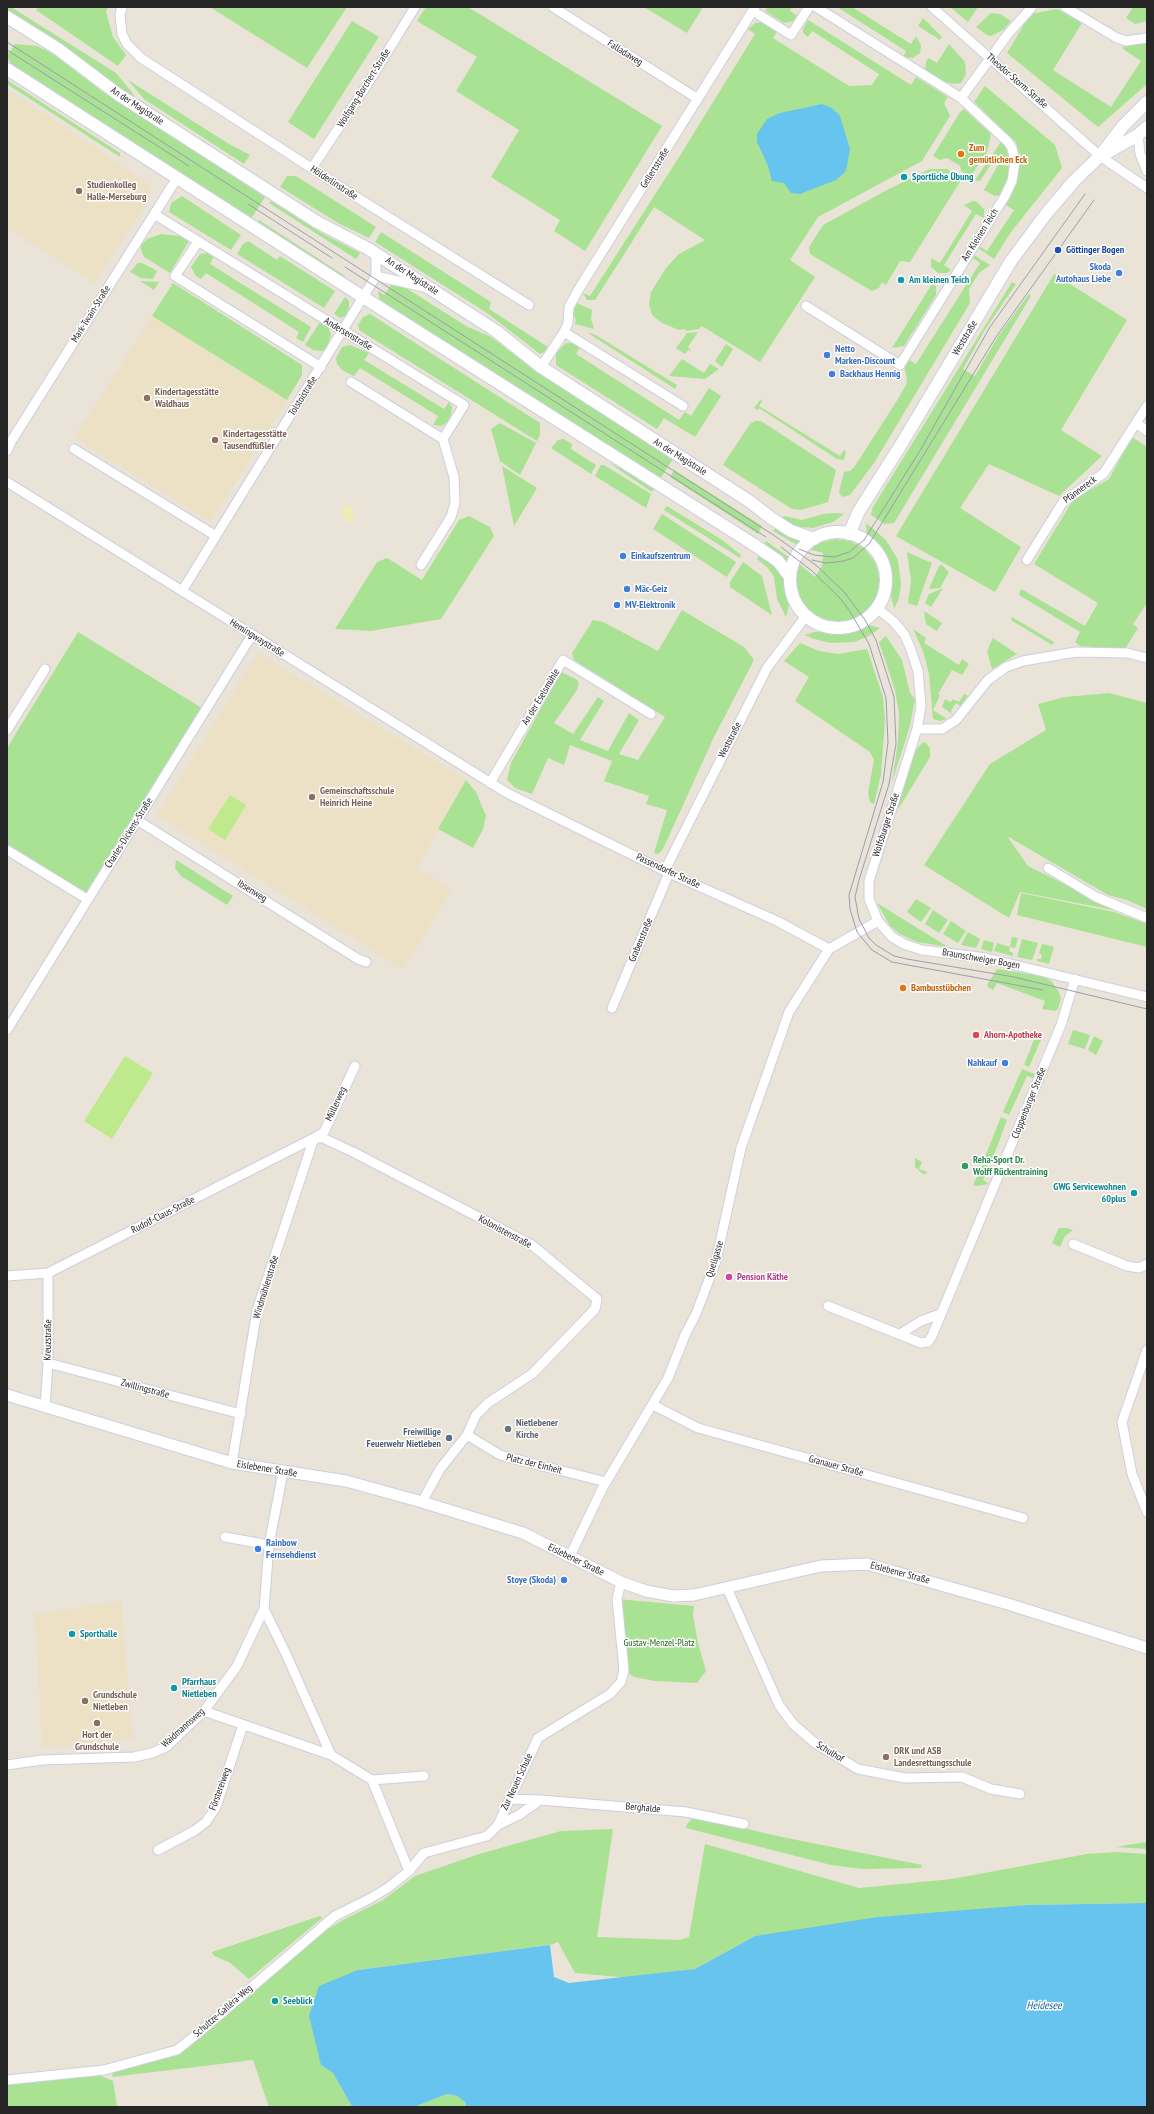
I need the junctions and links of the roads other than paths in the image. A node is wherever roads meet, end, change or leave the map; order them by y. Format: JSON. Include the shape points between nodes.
{"nodes":[{"id":1,"x":122,"y":7,"type":"edge"},
{"id":2,"x":415,"y":7,"type":"edge"},
{"id":3,"x":553,"y":7,"type":"edge"},
{"id":4,"x":810,"y":7,"type":"edge"},
{"id":5,"x":816,"y":7,"type":"edge"},
{"id":6,"x":932,"y":7,"type":"edge"},
{"id":7,"x":1032,"y":7,"type":"edge"},
{"id":8,"x":1065,"y":7,"type":"edge"},
{"id":9,"x":754,"y":9,"type":"edge"},
{"id":10,"x":7,"y":16,"type":"edge"},
{"id":11,"x":1147,"y":38,"type":"edge"},
{"id":12,"x":990,"y":58,"type":"junction"},
{"id":13,"x":7,"y":69,"type":"edge"},
{"id":14,"x":961,"y":98,"type":"junction"},
{"id":15,"x":698,"y":99,"type":"junction"},
{"id":16,"x":1147,"y":102,"type":"edge"},
{"id":17,"x":1147,"y":127,"type":"edge"},
{"id":18,"x":1138,"y":136,"type":"junction"},
{"id":19,"x":1100,"y":156,"type":"junction"},
{"id":20,"x":312,"y":168,"type":"junction"},
{"id":21,"x":1147,"y":171,"type":"edge"},
{"id":22,"x":176,"y":178,"type":"junction"},
{"id":23,"x":1147,"y":188,"type":"edge"},
{"id":24,"x":154,"y":214,"type":"junction"},
{"id":25,"x":198,"y":242,"type":"junction"},
{"id":26,"x":376,"y":254,"type":"junction"},
{"id":27,"x":376,"y":276,"type":"junction"},
{"id":28,"x":433,"y":290,"type":"junction"},
{"id":29,"x":363,"y":297,"type":"junction"},
{"id":30,"x":529,"y":305,"type":"dead end"},
{"id":31,"x":806,"y":306,"type":"dead end"},
{"id":32,"x":342,"y":331,"type":"junction"},
{"id":33,"x":564,"y":332,"type":"junction"},
{"id":34,"x":321,"y":367,"type":"junction"},
{"id":35,"x":542,"y":367,"type":"junction"},
{"id":36,"x":351,"y":382,"type":"dead end"},
{"id":37,"x":683,"y":406,"type":"dead end"},
{"id":38,"x":1147,"y":406,"type":"edge"},
{"id":39,"x":1136,"y":423,"type":"junction"},
{"id":40,"x":1147,"y":431,"type":"edge"},
{"id":41,"x":443,"y":439,"type":"junction"},
{"id":42,"x":74,"y":449,"type":"dead end"},
{"id":43,"x":7,"y":451,"type":"edge"},
{"id":44,"x":7,"y":482,"type":"edge"},
{"id":45,"x":849,"y":534,"type":"junction"},
{"id":46,"x":216,"y":536,"type":"junction"},
{"id":47,"x":814,"y":539,"type":"junction"},
{"id":48,"x":1027,"y":560,"type":"dead end"},
{"id":49,"x":420,"y":564,"type":"dead end"},
{"id":50,"x":790,"y":577,"type":"junction"},
{"id":51,"x":182,"y":591,"type":"junction"},
{"id":52,"x":877,"y":608,"type":"junction"},
{"id":53,"x":806,"y":616,"type":"junction"},
{"id":54,"x":252,"y":635,"type":"junction"},
{"id":55,"x":1147,"y":658,"type":"edge"},
{"id":56,"x":45,"y":669,"type":"dead end"},
{"id":57,"x":651,"y":714,"type":"dead end"},
{"id":58,"x":917,"y":729,"type":"junction"},
{"id":59,"x":7,"y":730,"type":"edge"},
{"id":60,"x":490,"y":783,"type":"junction"},
{"id":61,"x":507,"y":793,"type":"joint"},
{"id":62,"x":137,"y":820,"type":"junction"},
{"id":63,"x":7,"y":850,"type":"edge"},
{"id":64,"x":1048,"y":868,"type":"dead end"},
{"id":65,"x":667,"y":872,"type":"junction"},
{"id":66,"x":87,"y":899,"type":"junction"},
{"id":67,"x":1147,"y":918,"type":"edge"},
{"id":68,"x":878,"y":921,"type":"junction"},
{"id":69,"x":829,"y":949,"type":"junction"},
{"id":70,"x":366,"y":962,"type":"dead end"},
{"id":71,"x":1075,"y":979,"type":"junction"},
{"id":72,"x":1147,"y":996,"type":"edge"},
{"id":73,"x":612,"y":1008,"type":"dead end"},
{"id":74,"x":7,"y":1030,"type":"edge"},
{"id":75,"x":355,"y":1066,"type":"dead end"},
{"id":76,"x":314,"y":1138,"type":"junction"},
{"id":77,"x":1073,"y":1244,"type":"dead end"},
{"id":78,"x":1147,"y":1264,"type":"edge"},
{"id":79,"x":48,"y":1273,"type":"junction"},
{"id":80,"x":7,"y":1276,"type":"edge"},
{"id":81,"x":828,"y":1306,"type":"dead end"},
{"id":82,"x":940,"y":1314,"type":"junction"},
{"id":83,"x":900,"y":1334,"type":"junction"},
{"id":84,"x":1147,"y":1350,"type":"edge"},
{"id":85,"x":48,"y":1363,"type":"junction"},
{"id":86,"x":7,"y":1395,"type":"edge"},
{"id":87,"x":653,"y":1405,"type":"junction"},
{"id":88,"x":45,"y":1407,"type":"junction"},
{"id":89,"x":241,"y":1414,"type":"junction"},
{"id":90,"x":467,"y":1435,"type":"junction"},
{"id":91,"x":232,"y":1463,"type":"junction"},
{"id":92,"x":283,"y":1472,"type":"junction"},
{"id":93,"x":604,"y":1485,"type":"junction"},
{"id":94,"x":422,"y":1502,"type":"junction"},
{"id":95,"x":1147,"y":1512,"type":"edge"},
{"id":96,"x":1023,"y":1518,"type":"dead end"},
{"id":97,"x":225,"y":1537,"type":"dead end"},
{"id":98,"x":269,"y":1545,"type":"junction"},
{"id":99,"x":570,"y":1556,"type":"junction"},
{"id":100,"x":621,"y":1582,"type":"junction"},
{"id":101,"x":727,"y":1588,"type":"junction"},
{"id":102,"x":264,"y":1609,"type":"junction"},
{"id":103,"x":1147,"y":1648,"type":"edge"},
{"id":104,"x":204,"y":1711,"type":"junction"},
{"id":105,"x":243,"y":1725,"type":"junction"},
{"id":106,"x":331,"y":1755,"type":"junction"},
{"id":107,"x":7,"y":1765,"type":"edge"},
{"id":108,"x":424,"y":1776,"type":"dead end"},
{"id":109,"x":372,"y":1780,"type":"junction"},
{"id":110,"x":1020,"y":1794,"type":"dead end"},
{"id":111,"x":509,"y":1799,"type":"junction"},
{"id":112,"x":540,"y":1800,"type":"junction"},
{"id":113,"x":744,"y":1824,"type":"dead end"},
{"id":114,"x":498,"y":1825,"type":"junction"},
{"id":115,"x":158,"y":1850,"type":"dead end"},
{"id":116,"x":409,"y":1871,"type":"junction"},
{"id":117,"x":7,"y":2080,"type":"edge"}],
"edges":[{"from":1,"to":20,"type":"street","name":"Hölderlinstraße","via":[[122,34],[127,44],[141,58]]},
{"from":2,"to":20,"type":"street","name":"Wolfgang-Borchert-Straße"},
{"from":3,"to":15,"type":"street","name":"Falladaweg"},
{"from":4,"to":9,"type":"street","via":[[791,35]]},
{"from":5,"to":14,"type":"street","name":"Am Kleinen Teich"},
{"from":6,"to":12,"type":"street","name":"Theodor-Storm-Straße"},
{"from":7,"to":12,"type":"street"},
{"from":8,"to":11,"type":"street","via":[[1117,38],[1126,41]]},
{"from":9,"to":15,"type":"street","name":"Gellertstraße"},
{"from":10,"to":26,"type":"main road","name":"An der Magistrale","via":[[58,49],[119,95],[310,218]]},
{"from":12,"to":14,"type":"street"},
{"from":12,"to":19,"type":"street","name":"Theodor-Storm-Straße"},
{"from":13,"to":22,"type":"main road"},
{"from":14,"to":31,"type":"street","name":"Am Kleinen Teich","via":[[1008,142],[1014,154],[1014,171],[1005,196],[900,365]]},
{"from":15,"to":33,"type":"street","name":"Gellertstraße","via":[[578,292],[570,307]]},
{"from":16,"to":19,"type":"main road","name":"Weststraße","via":[[1118,132]]},
{"from":17,"to":18,"type":"main road","name":"Weststraße"},
{"from":18,"to":19,"type":"main road","name":"Weststraße"},
{"from":18,"to":21,"type":"street","via":[[1140,154]]},
{"from":19,"to":23,"type":"street"},
{"from":19,"to":45,"type":"main road","name":"Weststraße","via":[[1046,214],[1004,272],[859,510]]},
{"from":20,"to":30,"type":"street","name":"Hölderlinstraße"},
{"from":22,"to":24,"type":"street","name":"Mark-Twain-Straße"},
{"from":22,"to":29,"type":"main road"},
{"from":24,"to":25,"type":"street","name":"Andersenstraße"},
{"from":24,"to":43,"type":"street","name":"Mark-Twain-Straße"},
{"from":25,"to":32,"type":"street","name":"Andersenstraße"},
{"from":25,"to":34,"type":"street","via":[[175,276]]},
{"from":26,"to":27,"type":"street"},
{"from":26,"to":28,"type":"main road","name":"An der Magistrale"},
{"from":27,"to":28,"type":"street"},
{"from":27,"to":29,"type":"street","name":"Tolstoistraße"},
{"from":28,"to":35,"type":"main road","name":"An der Magistrale","via":[[496,331]]},
{"from":29,"to":32,"type":"street","name":"Tolstoistraße"},
{"from":29,"to":50,"type":"main road","via":[[753,544],[778,561]]},
{"from":32,"to":34,"type":"street","name":"Tolstoistraße"},
{"from":32,"to":41,"type":"street","name":"Andersenstraße","via":[[464,405]]},
{"from":33,"to":35,"type":"street","name":"Gellertstraße"},
{"from":33,"to":37,"type":"street"},
{"from":34,"to":46,"type":"street","name":"Tolstoistraße"},
{"from":35,"to":47,"type":"main road","name":"An der Magistrale","via":[[791,531]]},
{"from":36,"to":41,"type":"street"},
{"from":38,"to":39,"type":"street"},
{"from":39,"to":40,"type":"street"},
{"from":39,"to":48,"type":"street","name":"Pfännereck","via":[[1104,473],[1063,502]]},
{"from":41,"to":49,"type":"street","via":[[454,477],[455,503],[452,517]]},
{"from":42,"to":46,"type":"street"},
{"from":44,"to":51,"type":"street","name":"Hemingwaystraße"},
{"from":45,"to":47,"type":"main road","via":[[828,533]]},
{"from":45,"to":52,"type":"main road","via":[[869,544],[883,565],[886,578]]},
{"from":46,"to":51,"type":"street","name":"Tolstoistraße"},
{"from":47,"to":50,"type":"main road","via":[[797,555]]},
{"from":50,"to":53,"type":"main road","via":[[792,596]]},
{"from":51,"to":54,"type":"street","name":"Hemingwaystraße"},
{"from":52,"to":53,"type":"main road","via":[[865,620],[846,627],[828,627]]},
{"from":52,"to":58,"type":"street","name":"Wolfsburger Straße","via":[[904,634],[918,671],[921,706]]},
{"from":53,"to":65,"type":"street","name":"Weststraße","via":[[767,668]]},
{"from":54,"to":60,"type":"street","name":"Hemingwaystraße"},
{"from":54,"to":62,"type":"street","name":"Charles-Dickens-Straße"},
{"from":55,"to":58,"type":"street","via":[[1127,653],[1076,652],[1023,661],[1006,667],[988,680],[956,720],[942,729]]},
{"from":56,"to":59,"type":"street"},
{"from":57,"to":60,"type":"street","name":"An der Eselsmühle","via":[[563,660]]},
{"from":58,"to":68,"type":"street","name":"Wolfsburger Straße","via":[[869,881],[870,899]]},
{"from":60,"to":61,"type":"street","name":"Hemingwaystraße"},
{"from":61,"to":65,"type":"street","name":"Passendorfer Straße"},
{"from":62,"to":66,"type":"street","name":"Charles-Dickens-Straße"},
{"from":62,"to":70,"type":"street","name":"Ibsenweg"},
{"from":63,"to":66,"type":"street"},
{"from":64,"to":67,"type":"street","via":[[1096,897]]},
{"from":65,"to":69,"type":"street","name":"Passendorfer Straße","via":[[777,921]]},
{"from":65,"to":73,"type":"street","name":"Grabenstraße"},
{"from":66,"to":74,"type":"street","name":"Charles-Dickens-Straße"},
{"from":68,"to":69,"type":"street"},
{"from":68,"to":71,"type":"street","name":"Braunschweiger Bogen","via":[[892,937],[922,950],[986,958]]},
{"from":69,"to":87,"type":"street","name":"Quellgasse","via":[[789,1012],[741,1148],[716,1260],[696,1314],[668,1378]]},
{"from":71,"to":72,"type":"street","name":"Braunschweiger Bogen"},
{"from":71,"to":82,"type":"street","name":"Cloppenburger Straße","via":[[1061,1025]]},
{"from":75,"to":76,"type":"street","name":"Müllerweg","via":[[324,1132]]},
{"from":76,"to":79,"type":"street","name":"Rudolf-Claus-Straße"},
{"from":76,"to":89,"type":"street","name":"Windmühlenstraße","via":[[257,1310]]},
{"from":76,"to":90,"type":"street","name":"Kolonistenstraße","via":[[323,1138],[355,1153],[532,1245],[597,1299],[595,1309],[532,1374],[488,1403],[476,1416]]},
{"from":77,"to":78,"type":"street","via":[[1127,1266],[1138,1268]]},
{"from":79,"to":80,"type":"street","name":"Rudolf-Claus-Straße"},
{"from":79,"to":85,"type":"street","name":"Kreuzstraße"},
{"from":81,"to":83,"type":"street","name":"Cloppenburger Straße"},
{"from":82,"to":83,"type":"street","via":[[921,1320]]},
{"from":82,"to":83,"type":"street","name":"Cloppenburger Straße","via":[[928,1342],[921,1343]]},
{"from":84,"to":95,"type":"street","via":[[1122,1422],[1132,1474]]},
{"from":85,"to":88,"type":"street","name":"Kreuzstraße"},
{"from":85,"to":89,"type":"street","name":"Zwillingstraße"},
{"from":86,"to":88,"type":"street","name":"Eislebener Straße"},
{"from":87,"to":93,"type":"street","name":"Quellgasse"},
{"from":87,"to":96,"type":"street","name":"Granauer Straße","via":[[698,1428]]},
{"from":88,"to":91,"type":"street","name":"Eislebener Straße"},
{"from":89,"to":91,"type":"street","name":"Windmühlenstraße"},
{"from":90,"to":93,"type":"street","name":"Platz der Einheit","via":[[500,1455]]},
{"from":90,"to":94,"type":"street","via":[[440,1469]]},
{"from":91,"to":92,"type":"street","name":"Eislebener Straße"},
{"from":92,"to":94,"type":"street","name":"Eislebener Straße","via":[[346,1481]]},
{"from":92,"to":98,"type":"street","name":"Waidmannsweg"},
{"from":93,"to":99,"type":"street","name":"Quellgasse"},
{"from":94,"to":99,"type":"street","name":"Eislebener Straße","via":[[523,1533]]},
{"from":97,"to":98,"type":"street"},
{"from":98,"to":102,"type":"street","name":"Waidmannsweg"},
{"from":99,"to":100,"type":"street","name":"Eislebener Straße"},
{"from":100,"to":101,"type":"street","name":"Eislebener Straße","via":[[646,1591],[672,1596],[694,1595]]},
{"from":100,"to":111,"type":"street","name":"Zur Neuen Schule","via":[[617,1599],[624,1670],[621,1682],[610,1694],[538,1738]]},
{"from":101,"to":103,"type":"street","name":"Eislebener Straße","via":[[822,1566],[867,1564],[1008,1604]]},
{"from":101,"to":110,"type":"street","name":"Schulhof","via":[[779,1706],[793,1724],[815,1743],[858,1770],[905,1778],[962,1777],[991,1789]]},
{"from":102,"to":104,"type":"street","name":"Waidmannsweg","via":[[237,1666]]},
{"from":102,"to":106,"type":"street"},
{"from":104,"to":105,"type":"street"},
{"from":104,"to":107,"type":"street","name":"Waidmannsweg","via":[[166,1746],[152,1753],[134,1757],[42,1760]]},
{"from":105,"to":106,"type":"street"},
{"from":105,"to":115,"type":"street","name":"Förstereiweg","via":[[216,1807],[206,1822]]},
{"from":106,"to":109,"type":"street"},
{"from":108,"to":109,"type":"street"},
{"from":109,"to":116,"type":"street"},
{"from":111,"to":112,"type":"street","name":"Berghalde"},
{"from":111,"to":114,"type":"street","name":"Zur Neuen Schule"},
{"from":112,"to":113,"type":"street","name":"Berghalde","via":[[686,1812]]},
{"from":112,"to":114,"type":"street","via":[[520,1815]]},
{"from":114,"to":116,"type":"street","name":"Zur Neuen Schule","via":[[487,1836],[478,1840],[424,1853]]},
{"from":116,"to":117,"type":"street","name":"Schultze-Galléra-Weg","via":[[371,1898],[334,1916],[177,2050],[104,2070]]}]}
